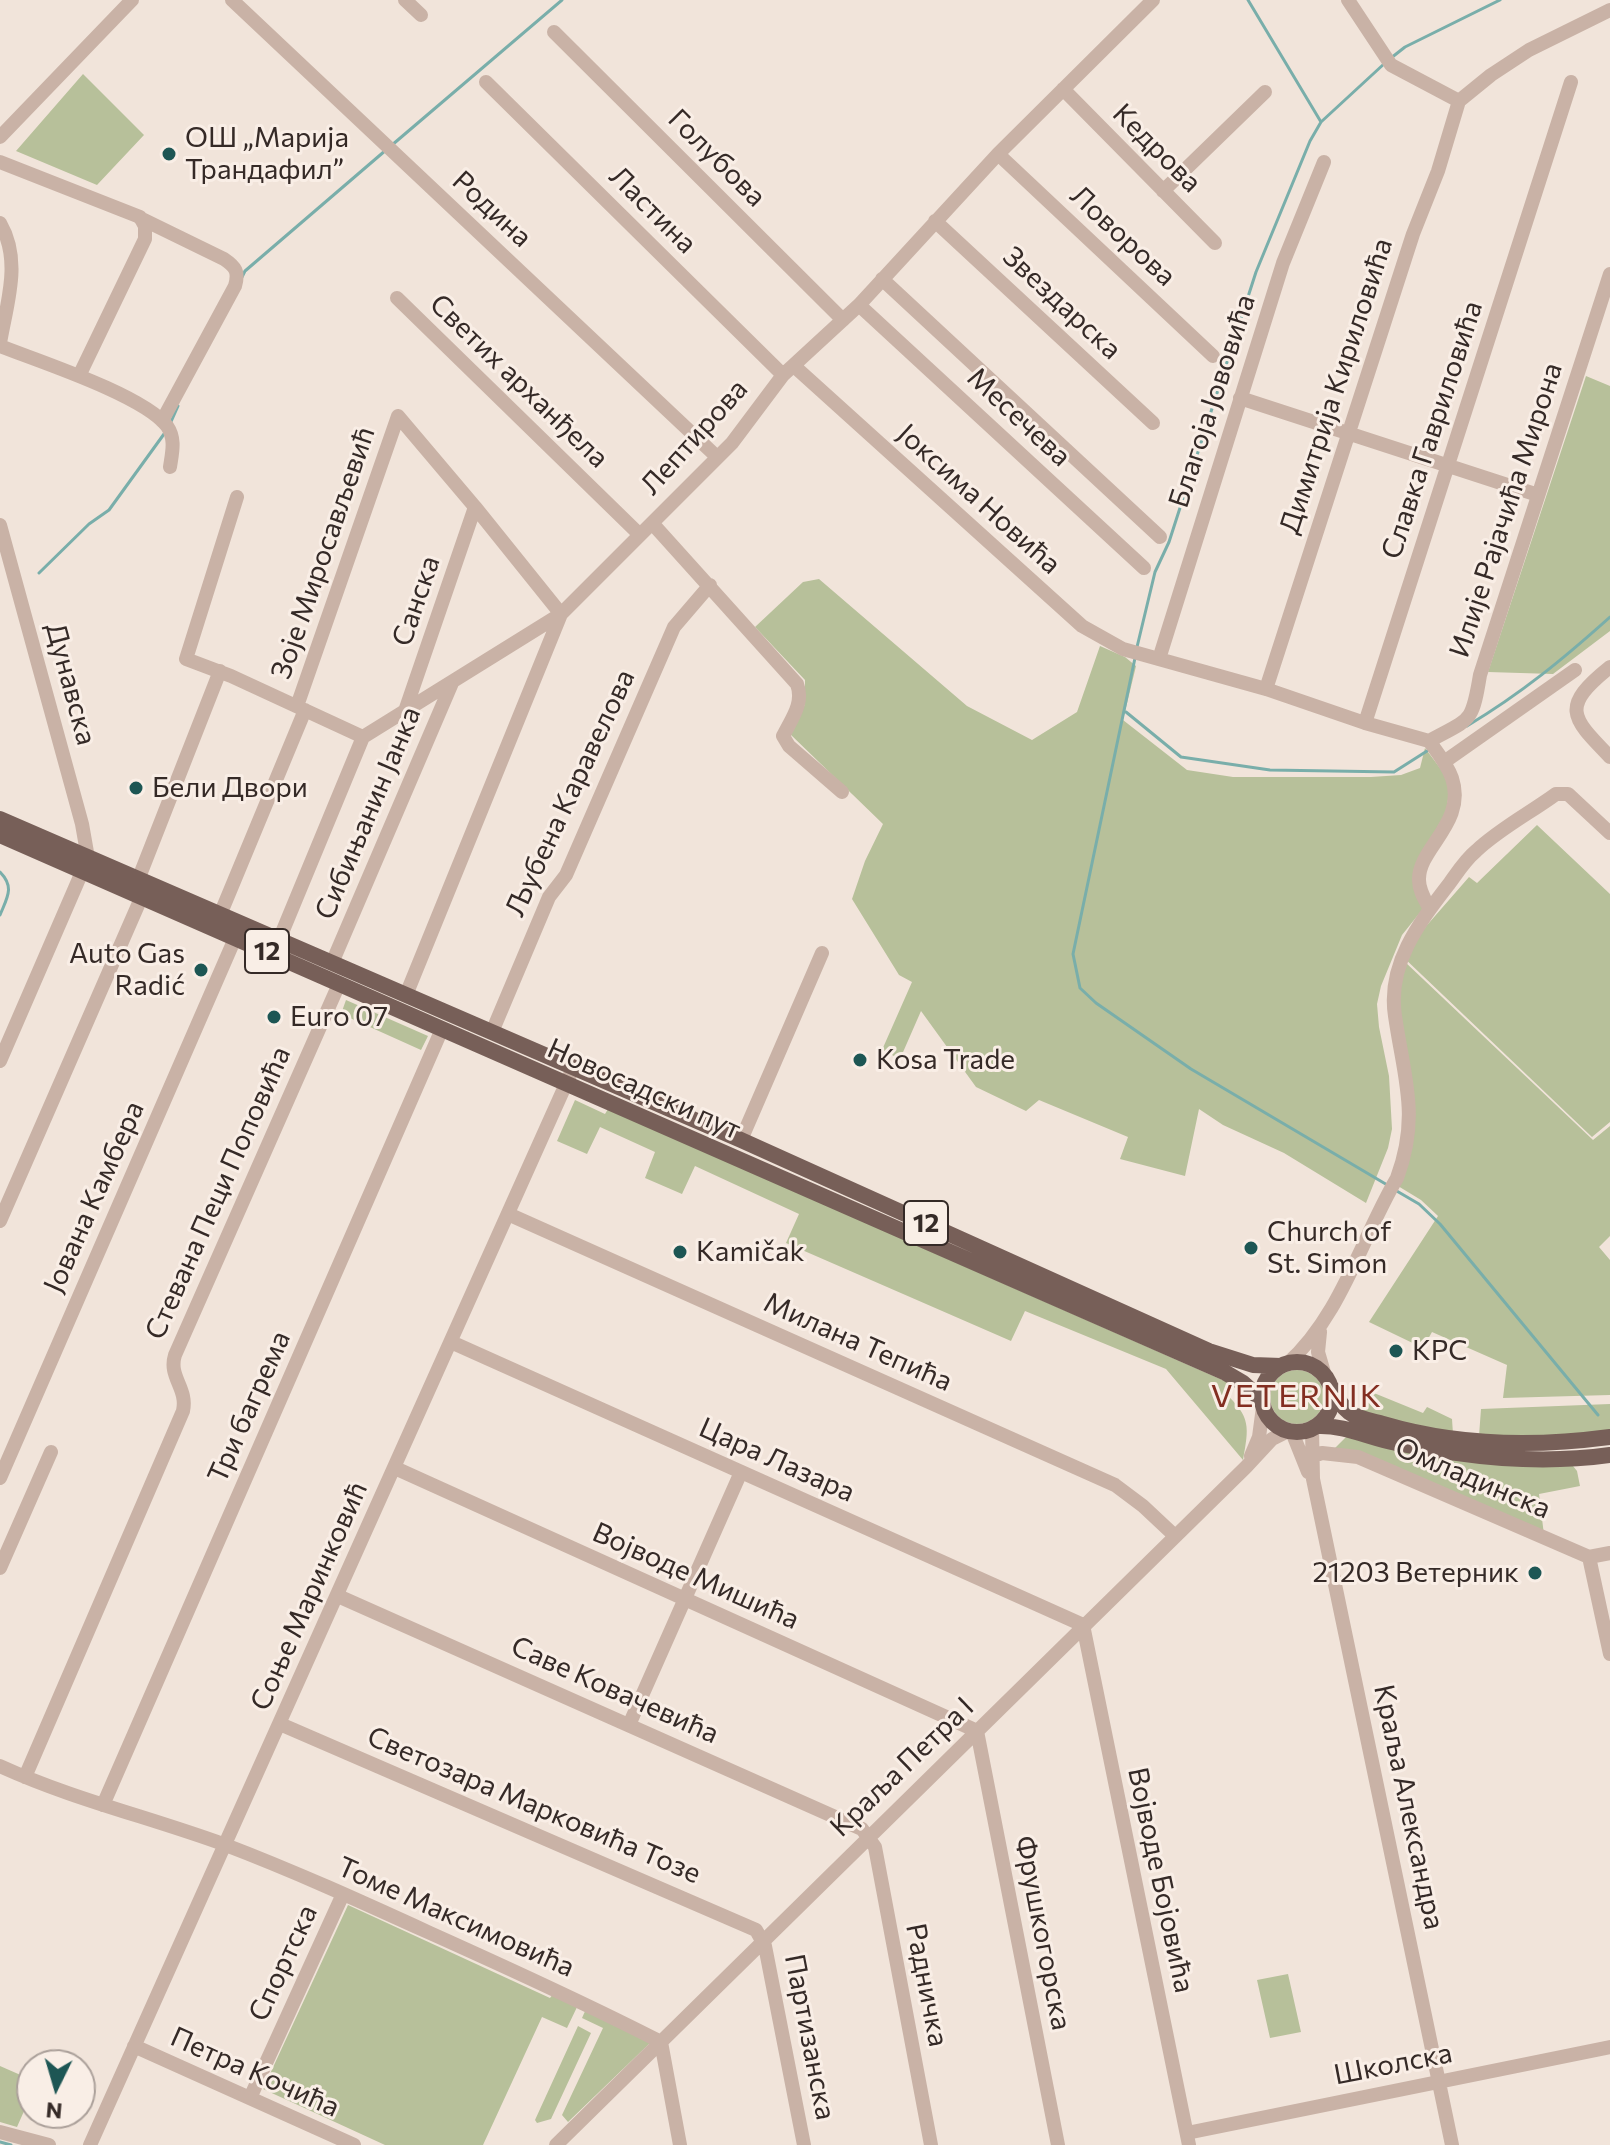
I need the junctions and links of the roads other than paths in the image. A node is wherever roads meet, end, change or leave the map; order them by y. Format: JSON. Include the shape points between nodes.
{"nodes":[{"id":1,"x":132,"y":0,"type":"edge"},
{"id":2,"x":232,"y":0,"type":"edge"},
{"id":3,"x":405,"y":0,"type":"edge"},
{"id":4,"x":1153,"y":0,"type":"edge"},
{"id":5,"x":1348,"y":0,"type":"edge"},
{"id":6,"x":1610,"y":10,"type":"edge"},
{"id":7,"x":421,"y":15,"type":"dead end"},
{"id":8,"x":554,"y":32,"type":"dead end"},
{"id":9,"x":486,"y":82,"type":"dead end"},
{"id":10,"x":1571,"y":82,"type":"dead end"},
{"id":11,"x":1063,"y":89,"type":"junction"},
{"id":12,"x":1265,"y":92,"type":"dead end"},
{"id":13,"x":1459,"y":101,"type":"junction"},
{"id":14,"x":0,"y":137,"type":"edge"},
{"id":15,"x":998,"y":154,"type":"junction"},
{"id":16,"x":0,"y":162,"type":"edge"},
{"id":17,"x":1324,"y":162,"type":"dead end"},
{"id":18,"x":1163,"y":191,"type":"junction"},
{"id":19,"x":140,"y":217,"type":"junction"},
{"id":20,"x":935,"y":221,"type":"junction"},
{"id":21,"x":0,"y":223,"type":"edge"},
{"id":22,"x":1215,"y":243,"type":"dead end"},
{"id":23,"x":1610,"y":274,"type":"edge"},
{"id":24,"x":882,"y":279,"type":"junction"},
{"id":25,"x":397,"y":298,"type":"dead end"},
{"id":26,"x":859,"y":305,"type":"junction"},
{"id":27,"x":843,"y":320,"type":"junction"},
{"id":28,"x":0,"y":344,"type":"edge"},
{"id":29,"x":1213,"y":356,"type":"dead end"},
{"id":30,"x":788,"y":370,"type":"junction"},
{"id":31,"x":79,"y":376,"type":"junction"},
{"id":32,"x":1240,"y":398,"type":"junction"},
{"id":33,"x":162,"y":421,"type":"junction"},
{"id":34,"x":1153,"y":423,"type":"dead end"},
{"id":35,"x":1348,"y":433,"type":"junction"},
{"id":36,"x":716,"y":456,"type":"junction"},
{"id":37,"x":1448,"y":465,"type":"junction"},
{"id":38,"x":170,"y":467,"type":"dead end"},
{"id":39,"x":1538,"y":495,"type":"junction"},
{"id":40,"x":237,"y":497,"type":"dead end"},
{"id":41,"x":475,"y":507,"type":"junction"},
{"id":42,"x":652,"y":523,"type":"junction"},
{"id":43,"x":0,"y":525,"type":"edge"},
{"id":44,"x":640,"y":535,"type":"junction"},
{"id":45,"x":1160,"y":537,"type":"dead end"},
{"id":46,"x":1144,"y":568,"type":"dead end"},
{"id":47,"x":710,"y":585,"type":"junction"},
{"id":48,"x":561,"y":614,"type":"junction"},
{"id":49,"x":1159,"y":659,"type":"junction"},
{"id":50,"x":1575,"y":670,"type":"junction"},
{"id":51,"x":220,"y":671,"type":"junction"},
{"id":52,"x":1608,"y":673,"type":"edge"},
{"id":53,"x":452,"y":683,"type":"junction"},
{"id":54,"x":1589,"y":687,"type":"junction"},
{"id":55,"x":1266,"y":689,"type":"junction"},
{"id":56,"x":301,"y":708,"type":"junction"},
{"id":57,"x":405,"y":711,"type":"junction"},
{"id":58,"x":1365,"y":723,"type":"junction"},
{"id":59,"x":363,"y":737,"type":"junction"},
{"id":60,"x":1436,"y":751,"type":"junction"},
{"id":61,"x":1610,"y":757,"type":"edge"},
{"id":62,"x":842,"y":792,"type":"dead end"},
{"id":63,"x":0,"y":819,"type":"edge"},
{"id":64,"x":1610,"y":833,"type":"edge"},
{"id":65,"x":0,"y":835,"type":"edge"},
{"id":66,"x":85,"y":864,"type":"junction"},
{"id":67,"x":140,"y":888,"type":"junction"},
{"id":68,"x":1430,"y":909,"type":"junction"},
{"id":69,"x":220,"y":915,"type":"junction"},
{"id":70,"x":236,"y":936,"type":"junction"},
{"id":71,"x":279,"y":940,"type":"junction"},
{"id":72,"x":822,"y":953,"type":"dead end"},
{"id":73,"x":332,"y":963,"type":"junction"},
{"id":74,"x":339,"y":984,"type":"junction"},
{"id":75,"x":406,"y":995,"type":"junction"},
{"id":76,"x":442,"y":1029,"type":"junction"},
{"id":77,"x":492,"y":1032,"type":"junction"},
{"id":78,"x":0,"y":1061,"type":"edge"},
{"id":79,"x":573,"y":1067,"type":"junction"},
{"id":80,"x":566,"y":1084,"type":"junction"},
{"id":81,"x":741,"y":1140,"type":"junction"},
{"id":82,"x":508,"y":1214,"type":"junction"},
{"id":83,"x":0,"y":1221,"type":"edge"},
{"id":84,"x":1324,"y":1320,"type":"junction"},
{"id":85,"x":451,"y":1342,"type":"junction"},
{"id":86,"x":1284,"y":1365,"type":"junction"},
{"id":87,"x":1328,"y":1382,"type":"junction"},
{"id":88,"x":1262,"y":1403,"type":"junction"},
{"id":89,"x":1315,"y":1428,"type":"junction"},
{"id":90,"x":1290,"y":1432,"type":"junction"},
{"id":91,"x":1610,"y":1437,"type":"edge"},
{"id":92,"x":51,"y":1452,"type":"dead end"},
{"id":93,"x":1610,"y":1455,"type":"edge"},
{"id":94,"x":1313,"y":1456,"type":"junction"},
{"id":95,"x":1246,"y":1467,"type":"junction"},
{"id":96,"x":395,"y":1468,"type":"junction"},
{"id":97,"x":741,"y":1472,"type":"junction"},
{"id":98,"x":0,"y":1478,"type":"edge"},
{"id":99,"x":1313,"y":1479,"type":"junction"},
{"id":100,"x":1175,"y":1536,"type":"junction"},
{"id":101,"x":1610,"y":1553,"type":"edge"},
{"id":102,"x":1589,"y":1557,"type":"junction"},
{"id":103,"x":0,"y":1568,"type":"edge"},
{"id":104,"x":338,"y":1596,"type":"junction"},
{"id":105,"x":686,"y":1600,"type":"junction"},
{"id":106,"x":1083,"y":1625,"type":"junction"},
{"id":107,"x":1610,"y":1654,"type":"edge"},
{"id":108,"x":280,"y":1724,"type":"junction"},
{"id":109,"x":629,"y":1725,"type":"junction"},
{"id":110,"x":977,"y":1731,"type":"junction"},
{"id":111,"x":0,"y":1766,"type":"edge"},
{"id":112,"x":25,"y":1777,"type":"junction"},
{"id":113,"x":103,"y":1805,"type":"junction"},
{"id":114,"x":869,"y":1836,"type":"junction"},
{"id":115,"x":226,"y":1845,"type":"junction"},
{"id":116,"x":343,"y":1894,"type":"junction"},
{"id":117,"x":763,"y":1940,"type":"junction"},
{"id":118,"x":661,"y":2042,"type":"junction"},
{"id":119,"x":134,"y":2046,"type":"junction"},
{"id":120,"x":1610,"y":2047,"type":"edge"},
{"id":121,"x":1439,"y":2081,"type":"junction"},
{"id":122,"x":250,"y":2098,"type":"junction"},
{"id":123,"x":0,"y":2132,"type":"edge"},
{"id":124,"x":1188,"y":2139,"type":"edge"},
{"id":125,"x":49,"y":2145,"type":"edge"},
{"id":126,"x":90,"y":2145,"type":"edge"},
{"id":127,"x":354,"y":2145,"type":"edge"},
{"id":128,"x":556,"y":2145,"type":"edge"},
{"id":129,"x":680,"y":2145,"type":"edge"},
{"id":130,"x":804,"y":2145,"type":"edge"},
{"id":131,"x":931,"y":2145,"type":"edge"},
{"id":132,"x":1058,"y":2145,"type":"edge"},
{"id":133,"x":1452,"y":2145,"type":"edge"}],
"edges":[{"from":1,"to":14,"type":"street"},
{"from":2,"to":36,"type":"street","name":"Родина"},
{"from":3,"to":7,"type":"street"},
{"from":4,"to":11,"type":"street","name":"Лептирова"},
{"from":5,"to":13,"type":"street","via":[[1386,59]]},
{"from":6,"to":13,"type":"street","via":[[1529,50]]},
{"from":8,"to":27,"type":"street","name":"Голубова"},
{"from":9,"to":30,"type":"street","name":"Ластина"},
{"from":10,"to":37,"type":"street","name":"Славка Гавриловића"},
{"from":11,"to":15,"type":"street","name":"Лептирова"},
{"from":11,"to":18,"type":"street","name":"Кедрова"},
{"from":12,"to":18,"type":"street"},
{"from":13,"to":35,"type":"street","name":"Димитрија Кириловића"},
{"from":15,"to":20,"type":"street","name":"Лептирова"},
{"from":15,"to":29,"type":"street","name":"Ловорова"},
{"from":16,"to":19,"type":"street"},
{"from":17,"to":32,"type":"street","name":"Благоја Јововића","via":[[1283,263]]},
{"from":18,"to":22,"type":"street","name":"Кедрова"},
{"from":19,"to":31,"type":"street","via":[[145,239]]},
{"from":19,"to":33,"type":"street","via":[[224,259],[238,274]]},
{"from":20,"to":24,"type":"street","name":"Лептирова"},
{"from":20,"to":34,"type":"street","name":"Звездарска"},
{"from":21,"to":28,"type":"street","via":[[13,263]]},
{"from":23,"to":39,"type":"street","name":"Илије Рајачића Мирона"},
{"from":24,"to":26,"type":"street","name":"Лептирова"},
{"from":24,"to":45,"type":"street"},
{"from":25,"to":44,"type":"street","name":"Светих арханђела"},
{"from":26,"to":27,"type":"street","name":"Лептирова"},
{"from":26,"to":46,"type":"street","name":"Месечева"},
{"from":27,"to":30,"type":"street","name":"Лептирова"},
{"from":28,"to":31,"type":"street"},
{"from":30,"to":36,"type":"street","name":"Лептирова"},
{"from":30,"to":49,"type":"street","name":"Јоксима Новића","via":[[1082,626],[1103,640]]},
{"from":31,"to":33,"type":"street"},
{"from":32,"to":35,"type":"street"},
{"from":32,"to":49,"type":"street","name":"Благоја Јововића"},
{"from":33,"to":38,"type":"street","via":[[174,443]]},
{"from":35,"to":37,"type":"street"},
{"from":35,"to":55,"type":"street","name":"Димитрија Кириловића"},
{"from":36,"to":42,"type":"street","name":"Лептирова"},
{"from":37,"to":39,"type":"street"},
{"from":37,"to":58,"type":"street","name":"Славка Гавриловића"},
{"from":39,"to":60,"type":"street","name":"Илије Рајачића Мирона","via":[[1472,715]]},
{"from":40,"to":51,"type":"street","via":[[186,659]]},
{"from":41,"to":48,"type":"street"},
{"from":41,"to":56,"type":"street","name":"Зоје Миросављевић","via":[[398,416]]},
{"from":41,"to":57,"type":"street","name":"Санска"},
{"from":42,"to":44,"type":"street","name":"Лептирова"},
{"from":42,"to":47,"type":"street"},
{"from":43,"to":66,"type":"street","name":"Дунавска","via":[[82,824]]},
{"from":44,"to":48,"type":"street","name":"Лептирова"},
{"from":47,"to":62,"type":"street","via":[[797,684],[800,702],[783,736]]},
{"from":47,"to":77,"type":"street","name":"Љубена Каравелова","via":[[674,627]]},
{"from":48,"to":53,"type":"street"},
{"from":48,"to":75,"type":"street","name":"Лептирова"},
{"from":49,"to":55,"type":"street","name":"Јоксима Новића"},
{"from":50,"to":52,"type":"street"},
{"from":50,"to":54,"type":"street"},
{"from":50,"to":60,"type":"street"},
{"from":51,"to":56,"type":"street"},
{"from":51,"to":67,"type":"street"},
{"from":52,"to":54,"type":"street"},
{"from":53,"to":57,"type":"street"},
{"from":53,"to":73,"type":"street","name":"Сибињанин Јанка"},
{"from":54,"to":61,"type":"street","via":[[1575,716]]},
{"from":55,"to":58,"type":"street","name":"Јоксима Новића"},
{"from":56,"to":59,"type":"street"},
{"from":56,"to":69,"type":"street","name":"Зоје Миросављевић"},
{"from":57,"to":59,"type":"street"},
{"from":58,"to":60,"type":"street","name":"Јоксима Новића"},
{"from":59,"to":71,"type":"street"},
{"from":60,"to":68,"type":"street","via":[[1454,786],[1453,807],[1419,874]]},
{"from":63,"to":66,"type":"main road","name":"Новосадски пут","number":"12"},
{"from":64,"to":68,"type":"street","via":[[1568,794],[1560,793],[1475,851]]},
{"from":65,"to":66,"type":"main road","name":"Новосадски пут","number":"12"},
{"from":66,"to":67,"type":"main road","name":"Новосадски пут","number":"12"},
{"from":66,"to":78,"type":"street"},
{"from":67,"to":69,"type":"main road","name":"Новосадски пут","number":"12"},
{"from":67,"to":70,"type":"main road","name":"Новосадски пут","number":"12"},
{"from":67,"to":83,"type":"street"},
{"from":68,"to":84,"type":"street","via":[[1409,940],[1394,990],[1411,1119],[1405,1156]]},
{"from":69,"to":71,"type":"main road","name":"Новосадски пут","number":"12"},
{"from":70,"to":74,"type":"main road","name":"Новосадски пут","number":"12"},
{"from":70,"to":98,"type":"street","name":"Јована Камбера"},
{"from":71,"to":73,"type":"main road","name":"Новосадски пут","number":"12"},
{"from":72,"to":81,"type":"street","name":"Новосадски пут"},
{"from":73,"to":75,"type":"main road","name":"Новосадски пут","number":"12"},
{"from":74,"to":76,"type":"main road","name":"Новосадски пут","number":"12"},
{"from":74,"to":112,"type":"street","name":"Стевана Пеци Поповића","via":[[175,1355],[173,1373],[183,1390],[183,1411]]},
{"from":75,"to":77,"type":"main road","name":"Новосадски пут","number":"12"},
{"from":76,"to":80,"type":"main road","name":"Новосадски пут","number":"12"},
{"from":76,"to":113,"type":"street","name":"Три багрема"},
{"from":77,"to":79,"type":"main road","name":"Новосадски пут","number":"12"},
{"from":79,"to":80,"type":"street","name":"Соње Маринковић"},
{"from":79,"to":81,"type":"main road","name":"Новосадски пут","number":"12"},
{"from":80,"to":82,"type":"street","name":"Соње Маринковић"},
{"from":80,"to":88,"type":"main road","name":"Новосадски пут","number":"12","via":[[1226,1373]]},
{"from":81,"to":86,"type":"main road","name":"Новосадски пут","number":"12","via":[[1209,1351],[1253,1365]]},
{"from":82,"to":85,"type":"street","name":"Соње Маринковић"},
{"from":82,"to":100,"type":"street","name":"Милана Тепића","via":[[1115,1485]]},
{"from":84,"to":86,"type":"street","via":[[1309,1343]]},
{"from":84,"to":87,"type":"street","via":[[1317,1346]]},
{"from":85,"to":96,"type":"street","name":"Соње Маринковић"},
{"from":85,"to":97,"type":"street","name":"Цара Лазара"},
{"from":86,"to":87,"type":"main road","number":"12","via":[[1311,1365]]},
{"from":86,"to":88,"type":"main road","via":[[1265,1383]]},
{"from":87,"to":89,"type":"main road","via":[[1331,1406]]},
{"from":87,"to":91,"type":"main road","number":"12","via":[[1347,1411],[1395,1428],[1539,1444]]},
{"from":88,"to":90,"type":"main road","number":"12","via":[[1272,1422]]},
{"from":88,"to":95,"type":"street","via":[[1259,1437]]},
{"from":89,"to":90,"type":"main road"},
{"from":89,"to":93,"type":"main road","via":[[1340,1427],[1392,1442],[1488,1457],[1557,1460]]},
{"from":89,"to":94,"type":"street"},
{"from":90,"to":95,"type":"street","name":"Краља Петра I","via":[[1272,1439]]},
{"from":90,"to":99,"type":"street"},
{"from":92,"to":103,"type":"street"},
{"from":94,"to":99,"type":"street"},
{"from":94,"to":102,"type":"street","name":"Омладинска","via":[[1343,1454],[1365,1460]]},
{"from":95,"to":100,"type":"street","name":"Краља Петра I"},
{"from":96,"to":104,"type":"street","name":"Соње Маринковић"},
{"from":96,"to":105,"type":"street","name":"Војводе Мишића"},
{"from":97,"to":105,"type":"street"},
{"from":97,"to":106,"type":"street","name":"Цара Лазара"},
{"from":99,"to":121,"type":"street","name":"Краља Александра"},
{"from":100,"to":106,"type":"street","name":"Краља Петра I"},
{"from":101,"to":102,"type":"street"},
{"from":102,"to":107,"type":"street"},
{"from":104,"to":108,"type":"street","name":"Соње Маринковић"},
{"from":104,"to":109,"type":"street","name":"Саве Ковачевића"},
{"from":105,"to":109,"type":"street"},
{"from":105,"to":110,"type":"street","name":"Војводе Мишића"},
{"from":106,"to":110,"type":"street","name":"Краља Петра I"},
{"from":106,"to":124,"type":"street","name":"Војводе Бојовића"},
{"from":108,"to":115,"type":"street","name":"Соње Маринковић"},
{"from":108,"to":117,"type":"street","name":"Светозара Марковића Тозе","via":[[753,1928]]},
{"from":109,"to":114,"type":"street","name":"Саве Ковачевића"},
{"from":110,"to":114,"type":"street","name":"Краља Петра I"},
{"from":110,"to":132,"type":"street","name":"Фрушкогорска"},
{"from":111,"to":112,"type":"street","name":"Томе Максимовића"},
{"from":112,"to":113,"type":"street","name":"Томе Максимовића"},
{"from":113,"to":115,"type":"street","name":"Томе Максимовића"},
{"from":114,"to":117,"type":"street","name":"Краља Петра I"},
{"from":114,"to":131,"type":"street","name":"Радничка"},
{"from":115,"to":116,"type":"street","name":"Томе Максимовића"},
{"from":115,"to":119,"type":"street","name":"Соње Маринковић"},
{"from":116,"to":118,"type":"street","name":"Томе Максимовића"},
{"from":116,"to":122,"type":"street","name":"Спортска"},
{"from":117,"to":118,"type":"street","name":"Краља Петра I"},
{"from":117,"to":130,"type":"street","name":"Партизанска"},
{"from":118,"to":128,"type":"street","name":"Краља Петра I"},
{"from":118,"to":129,"type":"street"},
{"from":119,"to":122,"type":"street","name":"Петра Кочића"},
{"from":119,"to":126,"type":"street","name":"Соње Маринковић"},
{"from":120,"to":121,"type":"street","name":"Школска"},
{"from":121,"to":124,"type":"street","name":"Школска"},
{"from":121,"to":133,"type":"street","name":"Краља Александра"},
{"from":122,"to":127,"type":"street","name":"Петра Кочића"},
{"from":123,"to":125,"type":"street"}]}
